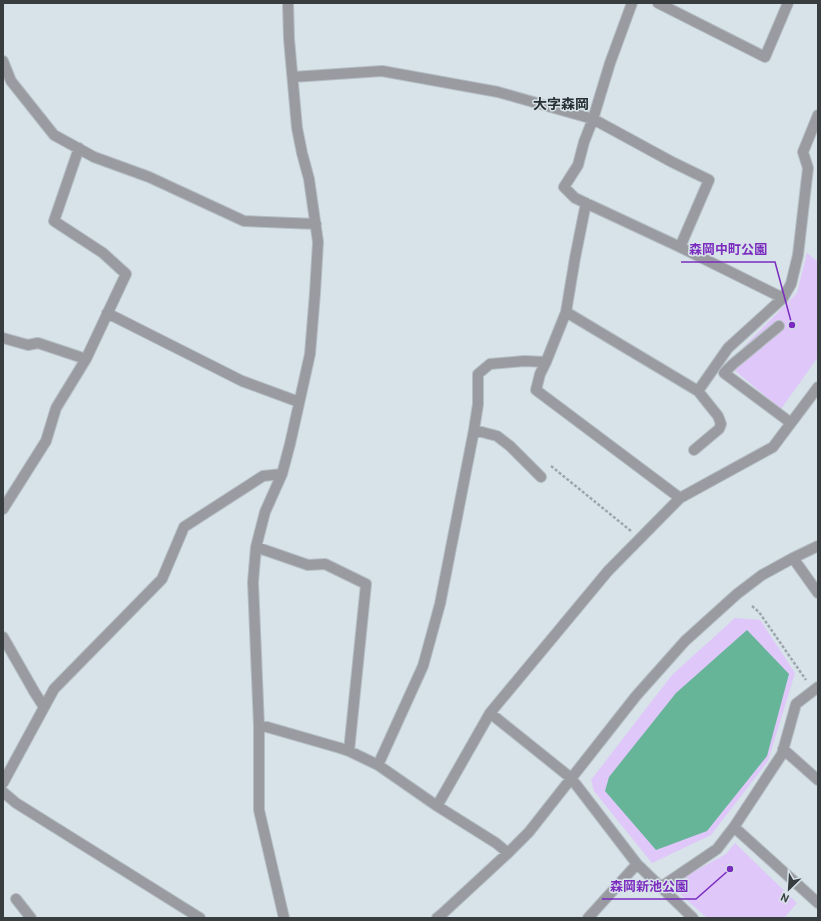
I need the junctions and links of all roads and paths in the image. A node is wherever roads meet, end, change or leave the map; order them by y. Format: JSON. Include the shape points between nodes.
{"nodes":[{"id":1,"x":288,"y":3,"type":"edge"},
{"id":2,"x":632,"y":3,"type":"edge"},
{"id":3,"x":658,"y":3,"type":"edge"},
{"id":4,"x":788,"y":3,"type":"edge"},
{"id":5,"x":3,"y":61,"type":"edge"},
{"id":6,"x":293,"y":77,"type":"junction"},
{"id":7,"x":818,"y":115,"type":"edge"},
{"id":8,"x":593,"y":119,"type":"junction"},
{"id":9,"x":78,"y":148,"type":"junction"},
{"id":10,"x":813,"y":169,"type":"edge"},
{"id":11,"x":586,"y":203,"type":"junction"},
{"id":12,"x":316,"y":224,"type":"junction"},
{"id":13,"x":680,"y":247,"type":"junction"},
{"id":14,"x":783,"y":298,"type":"junction"},
{"id":15,"x":566,"y":312,"type":"junction"},
{"id":16,"x":107,"y":313,"type":"junction"},
{"id":17,"x":779,"y":326,"type":"dead end"},
{"id":18,"x":3,"y":338,"type":"edge"},
{"id":19,"x":86,"y":359,"type":"junction"},
{"id":20,"x":546,"y":362,"type":"junction"},
{"id":21,"x":818,"y":387,"type":"edge"},
{"id":22,"x":698,"y":391,"type":"junction"},
{"id":23,"x":299,"y":402,"type":"junction"},
{"id":24,"x":791,"y":423,"type":"junction"},
{"id":25,"x":474,"y":430,"type":"junction"},
{"id":26,"x":694,"y":450,"type":"dead end"},
{"id":27,"x":548,"y":463,"type":"dead end"},
{"id":28,"x":282,"y":474,"type":"junction"},
{"id":29,"x":541,"y":477,"type":"dead end"},
{"id":30,"x":680,"y":498,"type":"junction"},
{"id":31,"x":3,"y":508,"type":"edge"},
{"id":32,"x":640,"y":538,"type":"junction"},
{"id":33,"x":818,"y":546,"type":"edge"},
{"id":34,"x":256,"y":547,"type":"junction"},
{"id":35,"x":793,"y":558,"type":"junction"},
{"id":36,"x":818,"y":593,"type":"edge"},
{"id":37,"x":752,"y":606,"type":"dead end"},
{"id":38,"x":3,"y":637,"type":"edge"},
{"id":39,"x":816,"y":688,"type":"edge"},
{"id":40,"x":44,"y":706,"type":"junction"},
{"id":41,"x":490,"y":713,"type":"junction"},
{"id":42,"x":259,"y":726,"type":"junction"},
{"id":43,"x":784,"y":749,"type":"junction"},
{"id":44,"x":349,"y":751,"type":"junction"},
{"id":45,"x":378,"y":765,"type":"junction"},
{"id":46,"x":571,"y":778,"type":"junction"},
{"id":47,"x":818,"y":780,"type":"edge"},
{"id":48,"x":3,"y":783,"type":"edge"},
{"id":49,"x":3,"y":792,"type":"edge"},
{"id":50,"x":437,"y":806,"type":"junction"},
{"id":51,"x":734,"y":827,"type":"junction"},
{"id":52,"x":508,"y":854,"type":"junction"},
{"id":53,"x":637,"y":864,"type":"junction"},
{"id":54,"x":661,"y":887,"type":"junction"},
{"id":55,"x":16,"y":899,"type":"dead end"},
{"id":56,"x":818,"y":903,"type":"edge"},
{"id":57,"x":31,"y":918,"type":"edge"},
{"id":58,"x":200,"y":918,"type":"edge"},
{"id":59,"x":284,"y":918,"type":"edge"},
{"id":60,"x":437,"y":918,"type":"edge"},
{"id":61,"x":588,"y":918,"type":"edge"},
{"id":62,"x":693,"y":918,"type":"edge"}],
"edges":[{"from":1,"to":6,"type":"street"},
{"from":2,"to":8,"type":"street"},
{"from":3,"to":4,"type":"street","via":[[765,57]]},
{"from":5,"to":9,"type":"street","via":[[11,81],[54,135]]},
{"from":6,"to":8,"type":"street","via":[[382,71],[498,92]]},
{"from":6,"to":12,"type":"street","via":[[297,128]]},
{"from":7,"to":10,"type":"street","via":[[804,152]]},
{"from":8,"to":11,"type":"street","via":[[578,165],[564,187],[575,198]]},
{"from":8,"to":13,"type":"street","via":[[709,180]]},
{"from":9,"to":12,"type":"street","via":[[94,157],[149,177],[244,221]]},
{"from":9,"to":16,"type":"street","via":[[54,221],[103,253],[126,274]]},
{"from":10,"to":14,"type":"street","via":[[798,255],[791,284]]},
{"from":11,"to":13,"type":"street"},
{"from":11,"to":15,"type":"street"},
{"from":12,"to":23,"type":"street","via":[[318,242],[310,354]]},
{"from":13,"to":14,"type":"street"},
{"from":14,"to":22,"type":"street","via":[[728,348]]},
{"from":15,"to":20,"type":"street"},
{"from":15,"to":22,"type":"street"},
{"from":16,"to":19,"type":"street"},
{"from":16,"to":23,"type":"street","via":[[242,381]]},
{"from":17,"to":24,"type":"street","via":[[724,373]]},
{"from":18,"to":19,"type":"street","via":[[28,344],[38,343]]},
{"from":19,"to":31,"type":"street","via":[[56,408],[46,441]]},
{"from":20,"to":25,"type":"street","via":[[490,364],[478,374],[478,404]]},
{"from":20,"to":30,"type":"street","via":[[536,390]]},
{"from":21,"to":24,"type":"street"},
{"from":22,"to":26,"type":"street","via":[[718,416],[721,424],[719,430]]},
{"from":23,"to":28,"type":"street"},
{"from":24,"to":30,"type":"street","via":[[773,447]]},
{"from":25,"to":29,"type":"street","via":[[497,436]]},
{"from":25,"to":45,"type":"street","via":[[440,604],[423,666]]},
{"from":27,"to":32,"type":"path"},
{"from":28,"to":34,"type":"street","via":[[265,512]]},
{"from":28,"to":40,"type":"street","via":[[263,476],[184,527],[162,580],[54,689]]},
{"from":30,"to":32,"type":"street"},
{"from":32,"to":41,"type":"street","via":[[608,571]]},
{"from":33,"to":35,"type":"street"},
{"from":34,"to":42,"type":"street","via":[[253,582]]},
{"from":34,"to":44,"type":"street","via":[[308,565],[325,564],[366,584]]},
{"from":35,"to":36,"type":"street"},
{"from":35,"to":46,"type":"street","via":[[762,575],[737,594],[685,641],[636,696]]},
{"from":37,"to":39,"type":"path"},
{"from":38,"to":40,"type":"street"},
{"from":39,"to":43,"type":"street","via":[[796,704]]},
{"from":40,"to":48,"type":"street"},
{"from":41,"to":46,"type":"street"},
{"from":41,"to":50,"type":"street"},
{"from":42,"to":44,"type":"street"},
{"from":42,"to":59,"type":"street","via":[[258,810]]},
{"from":43,"to":47,"type":"street"},
{"from":43,"to":51,"type":"street"},
{"from":44,"to":45,"type":"street"},
{"from":45,"to":50,"type":"street"},
{"from":46,"to":52,"type":"street","via":[[529,832]]},
{"from":46,"to":53,"type":"street"},
{"from":49,"to":58,"type":"street","via":[[16,803]]},
{"from":50,"to":52,"type":"street","via":[[496,843]]},
{"from":51,"to":54,"type":"street","via":[[717,849]]},
{"from":51,"to":56,"type":"street"},
{"from":52,"to":60,"type":"street"},
{"from":53,"to":54,"type":"street"},
{"from":53,"to":61,"type":"street"},
{"from":54,"to":62,"type":"street"},
{"from":55,"to":57,"type":"street"}]}
